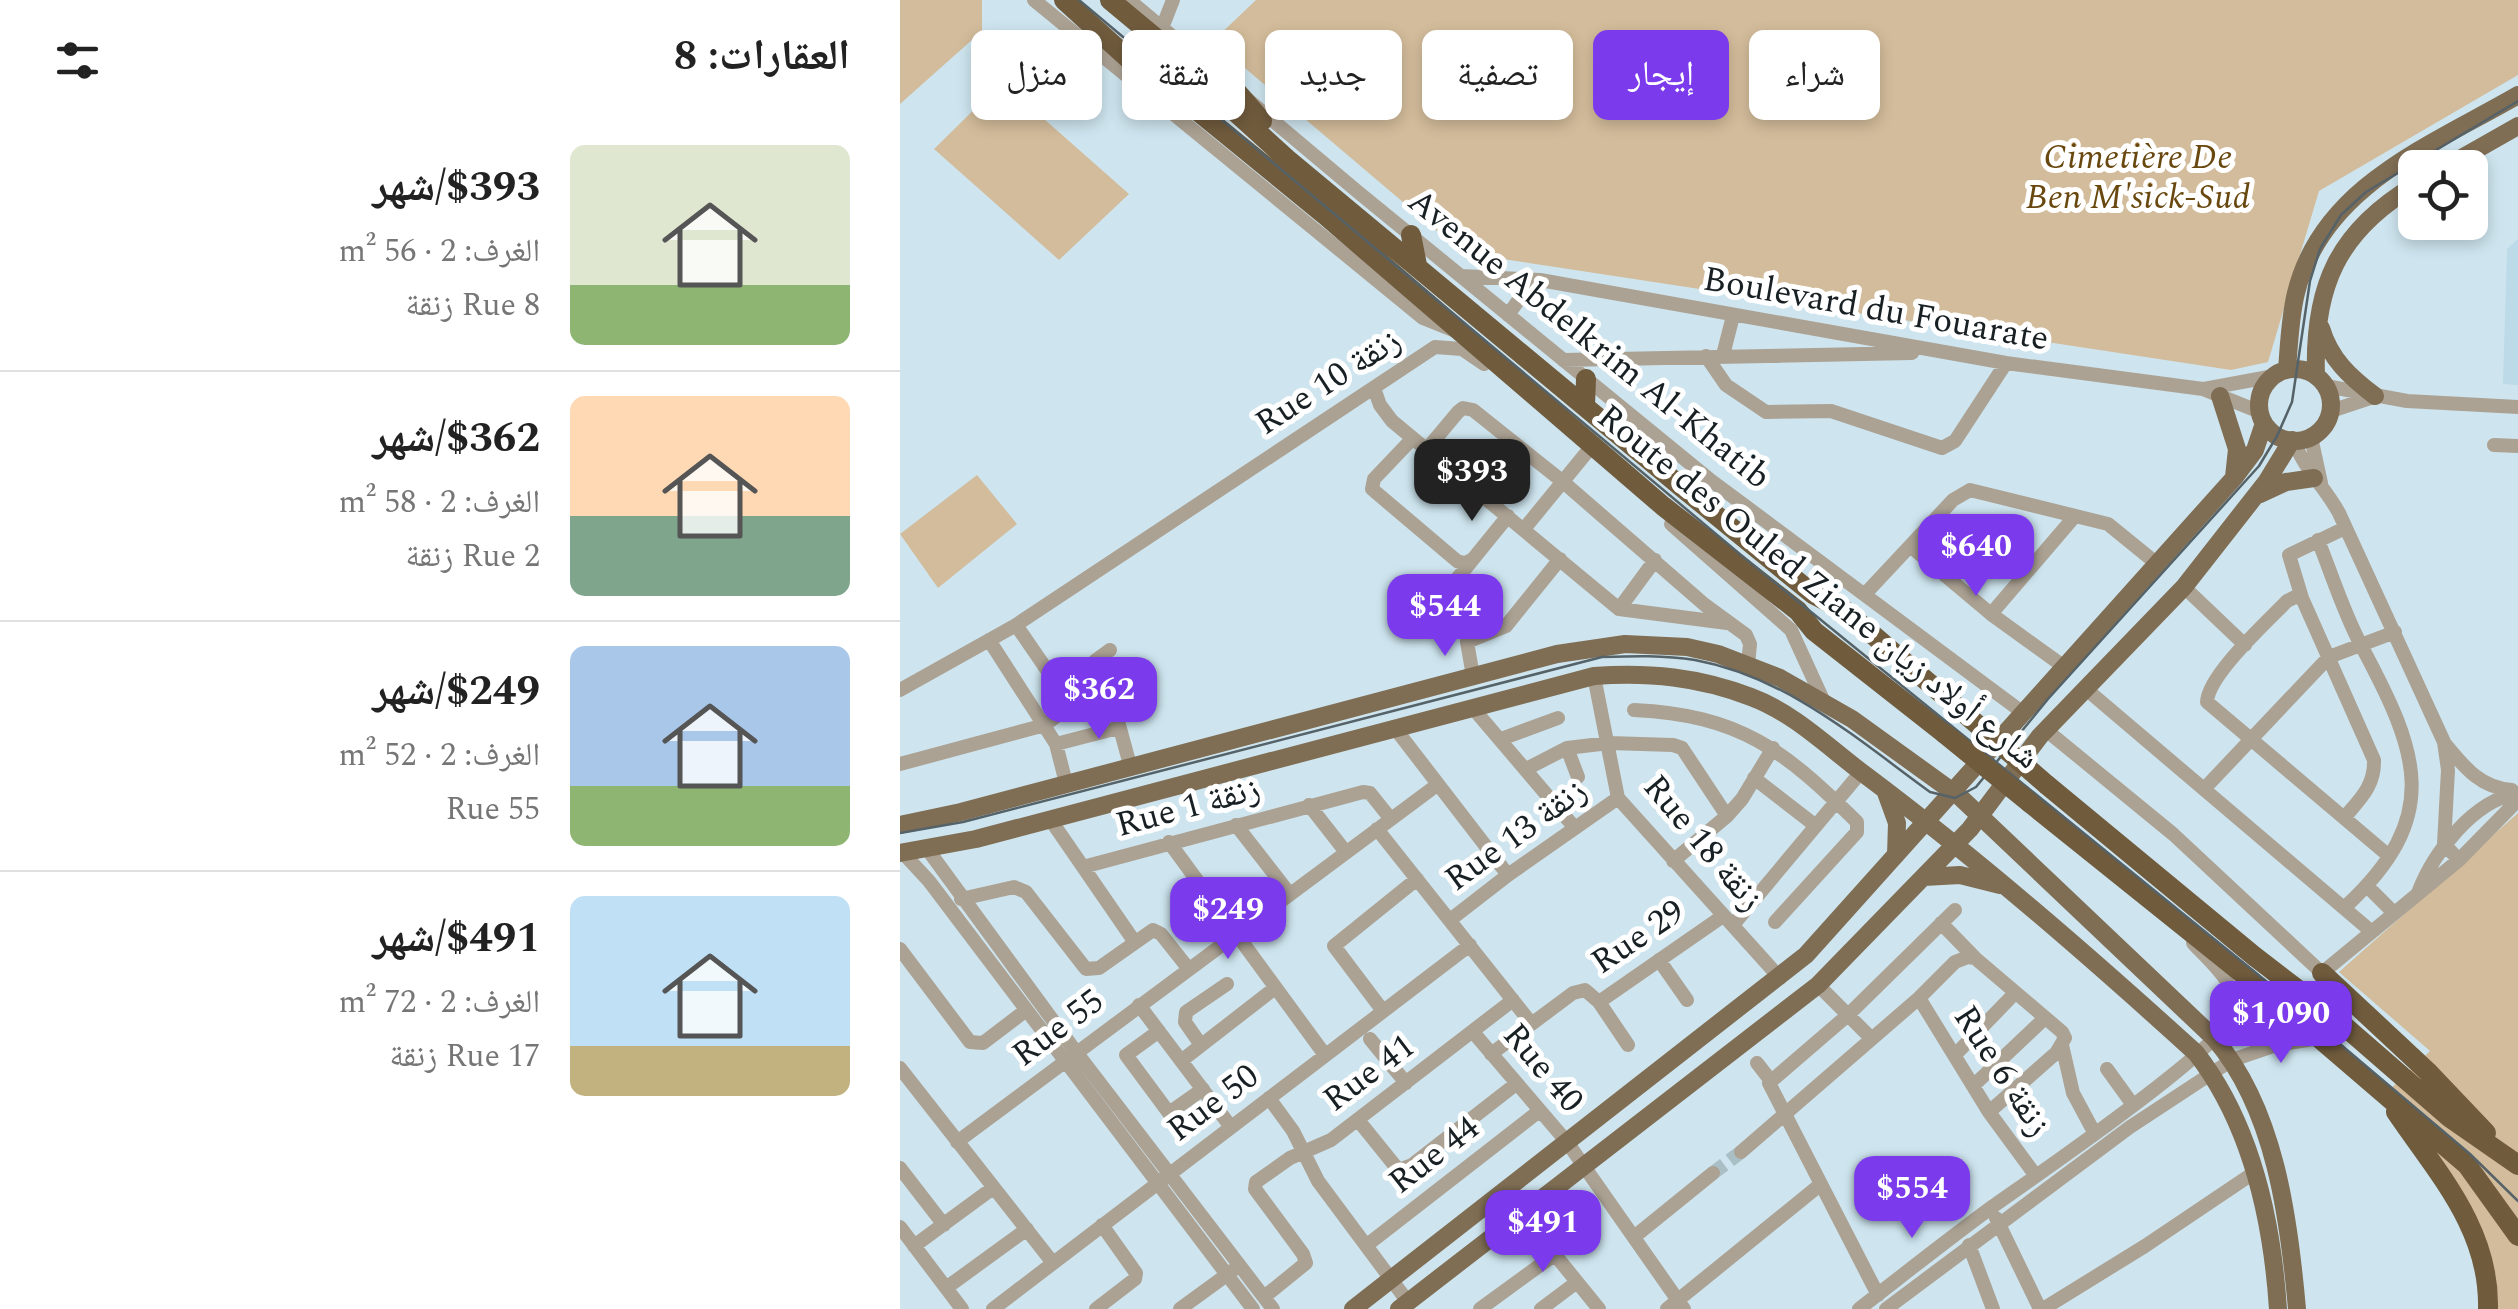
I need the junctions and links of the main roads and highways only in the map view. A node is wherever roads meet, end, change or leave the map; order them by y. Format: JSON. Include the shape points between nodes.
{"nodes":[{"id":1,"x":1064,"y":0,"type":"edge"},
{"id":2,"x":1110,"y":0,"type":"edge"},
{"id":3,"x":2518,"y":95,"type":"edge"},
{"id":4,"x":1245,"y":101,"type":"edge"},
{"id":5,"x":2518,"y":126,"type":"edge"},
{"id":6,"x":2476,"y":150,"type":"edge"},
{"id":7,"x":1241,"y":170,"type":"road end"},
{"id":8,"x":1277,"y":176,"type":"junction"},
{"id":9,"x":1312,"y":180,"type":"junction"},
{"id":10,"x":2398,"y":197,"type":"edge"},
{"id":11,"x":1411,"y":235,"type":"road end"},
{"id":12,"x":1417,"y":265,"type":"junction"},
{"id":13,"x":2320,"y":326,"type":"junction"},
{"id":14,"x":2280,"y":373,"type":"junction"},
{"id":15,"x":1586,"y":379,"type":"road end"},
{"id":16,"x":2321,"y":381,"type":"junction"},
{"id":17,"x":2212,"y":393,"type":"road end"},
{"id":18,"x":2375,"y":396,"type":"road end"},
{"id":19,"x":1585,"y":406,"type":"junction"},
{"id":20,"x":2262,"y":417,"type":"junction"},
{"id":21,"x":2299,"y":439,"type":"junction"},
{"id":22,"x":2234,"y":478,"type":"junction"},
{"id":23,"x":2318,"y":481,"type":"road end"},
{"id":24,"x":2256,"y":496,"type":"junction"},
{"id":25,"x":1885,"y":789,"type":"junction"},
{"id":26,"x":1952,"y":790,"type":"junction"},
{"id":27,"x":1996,"y":795,"type":"junction"},
{"id":28,"x":1981,"y":816,"type":"junction"},
{"id":29,"x":1926,"y":820,"type":"junction"},
{"id":30,"x":900,"y":825,"type":"edge"},
{"id":31,"x":1956,"y":844,"type":"junction"},
{"id":32,"x":902,"y":853,"type":"edge"},
{"id":33,"x":1896,"y":855,"type":"junction"},
{"id":34,"x":2037,"y":871,"type":"junction"},
{"id":35,"x":1924,"y":876,"type":"junction"},
{"id":36,"x":2010,"y":888,"type":"junction"},
{"id":37,"x":2322,"y":973,"type":"road end"},
{"id":38,"x":2378,"y":1086,"type":"junction"},
{"id":39,"x":2513,"y":1161,"type":"edge"},
{"id":40,"x":2518,"y":1236,"type":"edge"},
{"id":41,"x":1404,"y":1305,"type":"edge"},
{"id":42,"x":1353,"y":1309,"type":"edge"},
{"id":43,"x":2278,"y":1309,"type":"edge"},
{"id":44,"x":2297,"y":1309,"type":"edge"},
{"id":45,"x":2488,"y":1309,"type":"edge"}],
"edges":[{"from":1,"to":8,"type":"highway","name":"Route des Ouled Ziane شارع أولاد زيان","via":[[1164,91]]},
{"from":2,"to":9,"type":"highway","name":"Route des Ouled Ziane شارع أولاد زيان"},
{"from":3,"to":14,"type":"main road","via":[[2370,181],[2340,209],[2311,253],[2296,293]]},
{"from":4,"to":9,"type":"highway","via":[[1285,140]]},
{"from":5,"to":6,"type":"main road"},
{"from":7,"to":8,"type":"highway"},
{"from":8,"to":38,"type":"highway","name":"Route des Ouled Ziane شارع أولاد زيان","bridge":true,"via":[[1814,631]]},
{"from":9,"to":12,"type":"highway","name":"Route des Ouled Ziane شارع أولاد زيان"},
{"from":10,"to":13,"type":"main road","via":[[2352,234],[2331,274]]},
{"from":11,"to":12,"type":"highway"},
{"from":12,"to":19,"type":"highway","name":"Route des Ouled Ziane شارع أولاد زيان"},
{"from":13,"to":16,"type":"main road"},
{"from":13,"to":18,"type":"main road","via":[[2335,360]]},
{"from":14,"to":16,"type":"main road","via":[[2307,371]]},
{"from":14,"to":20,"type":"main road","via":[[2264,388]]},
{"from":15,"to":19,"type":"highway"},
{"from":16,"to":21,"type":"main road","via":[[2331,410],[2320,430]]},
{"from":17,"to":22,"type":"main road","via":[[2238,450]]},
{"from":19,"to":39,"type":"highway","name":"Route des Ouled Ziane شارع أولاد زيان","bridge":true,"via":[[1813,594],[1844,610],[2449,1117]]},
{"from":20,"to":21,"type":"main road","via":[[2278,436]]},
{"from":20,"to":22,"type":"main road","via":[[2255,450]]},
{"from":21,"to":24,"type":"main road"},
{"from":22,"to":26,"type":"main road"},
{"from":23,"to":24,"type":"main road","via":[[2286,482]]},
{"from":24,"to":27,"type":"main road","via":[[2184,587],[2046,730]]},
{"from":25,"to":29,"type":"main road"},
{"from":25,"to":32,"type":"main road","via":[[1754,698],[1673,676],[1634,673],[1594,676]]},
{"from":25,"to":33,"type":"main road","via":[[1897,824]]},
{"from":26,"to":28,"type":"main road"},
{"from":26,"to":29,"type":"main road"},
{"from":26,"to":30,"type":"main road","via":[[1852,718],[1780,678],[1687,648],[1625,644],[1557,654]]},
{"from":27,"to":28,"type":"main road"},
{"from":27,"to":34,"type":"main road","via":[[2001,818]]},
{"from":28,"to":31,"type":"main road"},
{"from":28,"to":34,"type":"main road"},
{"from":29,"to":31,"type":"main road"},
{"from":29,"to":33,"type":"main road"},
{"from":31,"to":35,"type":"main road"},
{"from":31,"to":36,"type":"main road"},
{"from":33,"to":42,"type":"main road","via":[[1780,978]]},
{"from":34,"to":44,"type":"main road","via":[[2232,1060],[2272,1163]]},
{"from":35,"to":36,"type":"main road","via":[[1960,875]]},
{"from":35,"to":41,"type":"main road","via":[[1818,984]]},
{"from":36,"to":43,"type":"main road","via":[[2212,1073],[2254,1172]]},
{"from":37,"to":39,"type":"highway"},
{"from":38,"to":40,"type":"highway","name":"Route des Ouled Ziane شارع أولاد زيان","via":[[2467,1165]]},
{"from":38,"to":45,"type":"highway","via":[[2448,1181],[2486,1268]]}]}
